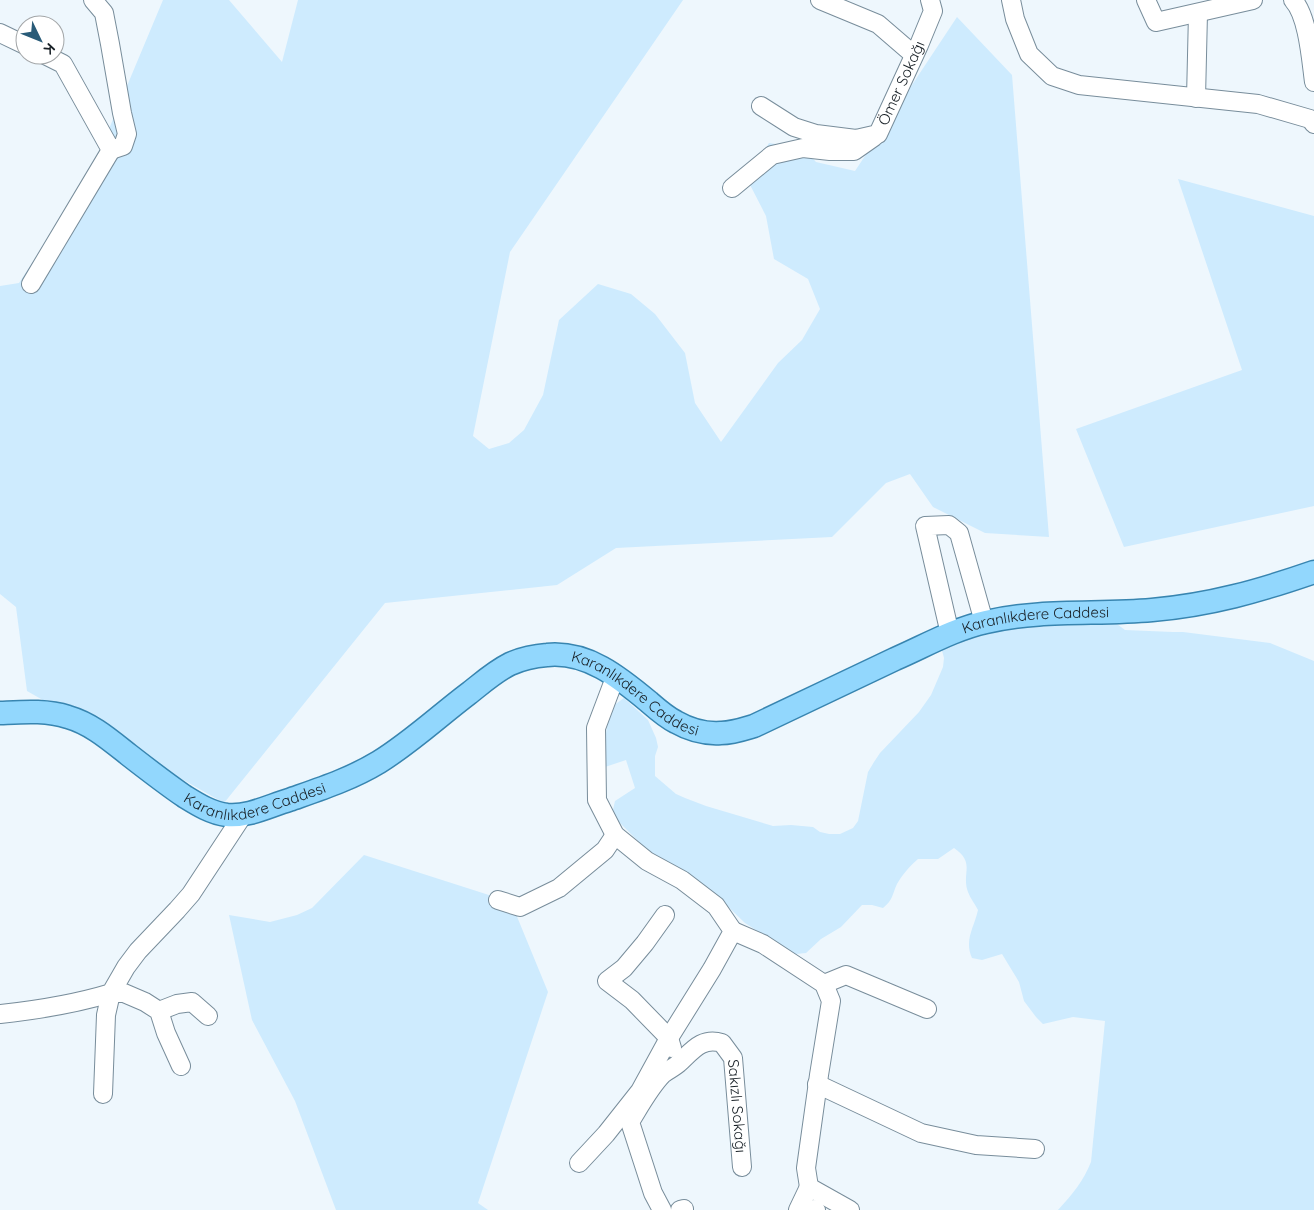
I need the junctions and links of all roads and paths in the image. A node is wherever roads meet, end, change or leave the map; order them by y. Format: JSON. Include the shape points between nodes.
{"nodes":[{"id":1,"x":93,"y":0,"type":"edge"},
{"id":2,"x":820,"y":0,"type":"edge"},
{"id":3,"x":930,"y":0,"type":"edge"},
{"id":4,"x":1012,"y":0,"type":"edge"},
{"id":5,"x":1146,"y":0,"type":"edge"},
{"id":6,"x":1253,"y":0,"type":"edge"},
{"id":7,"x":1293,"y":0,"type":"edge"},
{"id":8,"x":1198,"y":13,"type":"junction"},
{"id":9,"x":0,"y":32,"type":"edge"},
{"id":10,"x":15,"y":40,"type":"edge"},
{"id":11,"x":914,"y":55,"type":"junction"},
{"id":12,"x":64,"y":65,"type":"edge"},
{"id":13,"x":1314,"y":82,"type":"edge"},
{"id":14,"x":1196,"y":98,"type":"junction"},
{"id":15,"x":761,"y":106,"type":"dead end"},
{"id":16,"x":1313,"y":117,"type":"edge"},
{"id":17,"x":878,"y":134,"type":"junction"},
{"id":18,"x":111,"y":150,"type":"junction"},
{"id":19,"x":732,"y":188,"type":"dead end"},
{"id":20,"x":31,"y":284,"type":"dead end"},
{"id":21,"x":1314,"y":572,"type":"edge"},
{"id":22,"x":984,"y":622,"type":"junction"},
{"id":23,"x":950,"y":634,"type":"junction"},
{"id":24,"x":616,"y":675,"type":"junction"},
{"id":25,"x":0,"y":713,"type":"edge"},
{"id":26,"x":243,"y":815,"type":"junction"},
{"id":27,"x":615,"y":835,"type":"junction"},
{"id":28,"x":498,"y":900,"type":"dead end"},
{"id":29,"x":665,"y":915,"type":"dead end"},
{"id":30,"x":734,"y":931,"type":"junction"},
{"id":31,"x":824,"y":984,"type":"junction"},
{"id":32,"x":111,"y":993,"type":"junction"},
{"id":33,"x":927,"y":1010,"type":"dead end"},
{"id":34,"x":159,"y":1011,"type":"junction"},
{"id":35,"x":0,"y":1014,"type":"edge"},
{"id":36,"x":208,"y":1016,"type":"dead end"},
{"id":37,"x":669,"y":1038,"type":"junction"},
{"id":38,"x":677,"y":1065,"type":"junction"},
{"id":39,"x":181,"y":1066,"type":"dead end"},
{"id":40,"x":817,"y":1084,"type":"junction"},
{"id":41,"x":103,"y":1094,"type":"dead end"},
{"id":42,"x":1035,"y":1149,"type":"dead end"},
{"id":43,"x":579,"y":1163,"type":"dead end"},
{"id":44,"x":742,"y":1167,"type":"dead end"},
{"id":45,"x":809,"y":1187,"type":"junction"},
{"id":46,"x":662,"y":1210,"type":"edge"},
{"id":47,"x":809,"y":1210,"type":"edge"},
{"id":48,"x":850,"y":1210,"type":"edge"}],
"edges":[{"from":1,"to":18,"type":"street","via":[[104,13],[127,134],[123,146]]},
{"from":2,"to":11,"type":"street","via":[[878,24]]},
{"from":3,"to":11,"type":"street","name":"Ömer Sokağı","via":[[933,11]]},
{"from":4,"to":14,"type":"street","via":[[1015,18],[1029,54],[1052,76],[1079,85]]},
{"from":5,"to":8,"type":"street","via":[[1156,22]]},
{"from":6,"to":8,"type":"street"},
{"from":7,"to":13,"type":"street","via":[[1302,15]]},
{"from":8,"to":14,"type":"street"},
{"from":9,"to":10,"type":"street"},
{"from":11,"to":17,"type":"street","name":"Ömer Sokağı"},
{"from":12,"to":18,"type":"street"},
{"from":14,"to":16,"type":"street","via":[[1258,104]]},
{"from":15,"to":17,"type":"street","name":"Ömer Sokağı","via":[[794,127],[816,134],[856,139]]},
{"from":17,"to":19,"type":"street","via":[[854,151],[803,148],[772,155]]},
{"from":18,"to":20,"type":"street"},
{"from":21,"to":22,"type":"main road","name":"Karanlıkdere Caddesi","via":[[1253,592],[1188,606],[1015,616]]},
{"from":22,"to":23,"type":"main road","name":"Karanlıkdere Caddesi"},
{"from":22,"to":23,"type":"street","via":[[959,533],[950,525],[925,526]]},
{"from":23,"to":24,"type":"main road","name":"Karanlıkdere Caddesi","via":[[754,726],[722,733],[706,732],[675,722]]},
{"from":24,"to":26,"type":"main road","name":"Karanlıkdere Caddesi","via":[[569,656],[533,657],[510,664],[486,679],[394,752],[361,772]]},
{"from":24,"to":27,"type":"street","via":[[596,728],[597,800]]},
{"from":25,"to":26,"type":"main road","name":"Karanlıkdere Caddesi","via":[[39,712],[69,717],[113,741],[192,801],[208,810]]},
{"from":26,"to":32,"type":"street","via":[[191,894],[138,951]]},
{"from":27,"to":28,"type":"street","via":[[605,850],[559,888],[520,907]]},
{"from":27,"to":30,"type":"street","via":[[647,861],[682,880],[716,906]]},
{"from":29,"to":37,"type":"street","via":[[624,968],[607,981],[632,1000]]},
{"from":30,"to":31,"type":"street","via":[[763,944]]},
{"from":30,"to":37,"type":"street"},
{"from":31,"to":33,"type":"street","via":[[846,975]]},
{"from":31,"to":40,"type":"street","via":[[831,1001]]},
{"from":32,"to":34,"type":"street","via":[[124,993]]},
{"from":32,"to":35,"type":"street","via":[[26,1012]]},
{"from":32,"to":41,"type":"street","via":[[106,1015]]},
{"from":34,"to":36,"type":"street","via":[[192,1002]]},
{"from":34,"to":39,"type":"street"},
{"from":37,"to":38,"type":"street"},
{"from":37,"to":43,"type":"street","via":[[640,1091]]},
{"from":38,"to":44,"type":"street","name":"Sakızlı Sokağı","via":[[698,1045],[713,1040],[722,1042],[732,1058]]},
{"from":38,"to":46,"type":"street","name":"Sakızlı Sokağı","via":[[664,1074],[630,1122],[653,1193]]},
{"from":40,"to":42,"type":"street","via":[[921,1132],[976,1145]]},
{"from":40,"to":45,"type":"street","via":[[806,1168]]},
{"from":45,"to":47,"type":"street"},
{"from":45,"to":48,"type":"street"}]}
